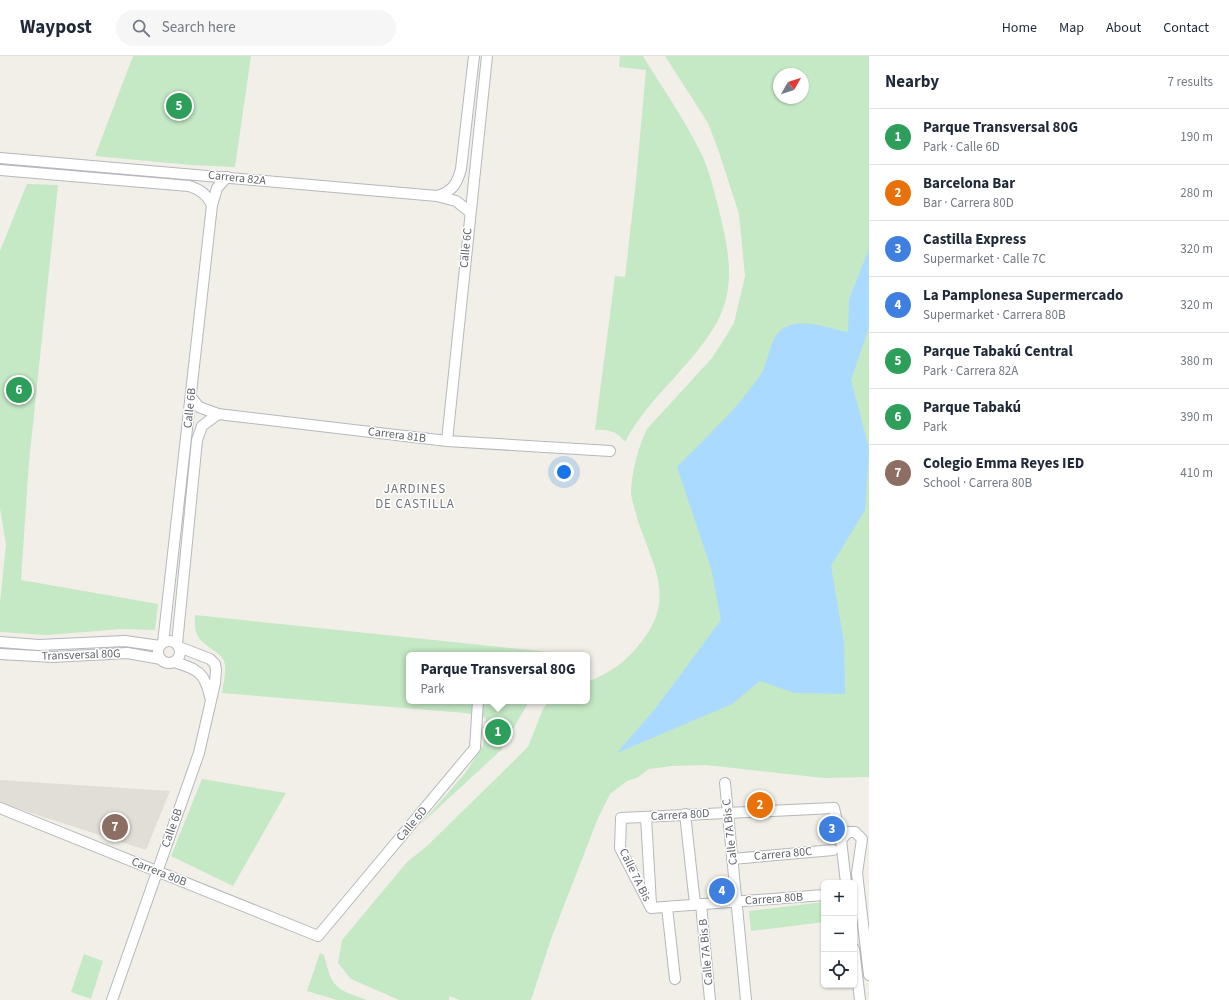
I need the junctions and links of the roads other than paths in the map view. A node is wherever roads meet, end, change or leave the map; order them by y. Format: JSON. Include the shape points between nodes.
{"nodes":[{"id":1,"x":474,"y":56,"type":"edge"},
{"id":2,"x":487,"y":56,"type":"edge"},
{"id":3,"x":0,"y":158,"type":"edge"},
{"id":4,"x":0,"y":170,"type":"edge"},
{"id":5,"x":227,"y":177,"type":"junction"},
{"id":6,"x":437,"y":196,"type":"junction"},
{"id":7,"x":212,"y":206,"type":"junction"},
{"id":8,"x":470,"y":212,"type":"junction"},
{"id":9,"x":192,"y":397,"type":"junction"},
{"id":10,"x":218,"y":414,"type":"junction"},
{"id":11,"x":447,"y":441,"type":"junction"},
{"id":12,"x":610,"y":451,"type":"dead end"},
{"id":13,"x":0,"y":642,"type":"edge"},
{"id":14,"x":161,"y":645,"type":"junction"},
{"id":15,"x":178,"y":645,"type":"junction"},
{"id":16,"x":0,"y":654,"type":"edge"},
{"id":17,"x":161,"y":659,"type":"junction"},
{"id":18,"x":174,"y":662,"type":"junction"},
{"id":19,"x":210,"y":701,"type":"junction"},
{"id":20,"x":478,"y":704,"type":"edge"},
{"id":21,"x":725,"y":783,"type":"dead end"},
{"id":22,"x":0,"y":808,"type":"edge"},
{"id":23,"x":728,"y":813,"type":"junction"},
{"id":24,"x":685,"y":814,"type":"junction"},
{"id":25,"x":646,"y":816,"type":"junction"},
{"id":26,"x":621,"y":818,"type":"joint"},
{"id":27,"x":866,"y":836,"type":"edge"},
{"id":28,"x":841,"y":840,"type":"junction"},
{"id":29,"x":833,"y":850,"type":"dead end"},
{"id":30,"x":732,"y":859,"type":"junction"},
{"id":31,"x":157,"y":871,"type":"junction"},
{"id":32,"x":846,"y":880,"type":"edge"},
{"id":33,"x":821,"y":895,"type":"edge"},
{"id":34,"x":737,"y":901,"type":"junction"},
{"id":35,"x":698,"y":904,"type":"junction"},
{"id":36,"x":667,"y":907,"type":"junction"},
{"id":37,"x":651,"y":908,"type":"junction"},
{"id":38,"x":318,"y":936,"type":"joint"},
{"id":39,"x":854,"y":952,"type":"edge"},
{"id":40,"x":869,"y":975,"type":"edge"},
{"id":41,"x":675,"y":979,"type":"dead end"},
{"id":42,"x":112,"y":1000,"type":"edge"},
{"id":43,"x":710,"y":1000,"type":"edge"},
{"id":44,"x":746,"y":1000,"type":"edge"},
{"id":45,"x":860,"y":1000,"type":"edge"}],
"edges":[{"from":1,"to":6,"type":"street","via":[[460,173],[455,186]]},
{"from":2,"to":8,"type":"street","name":"Calle 6C"},
{"from":3,"to":5,"type":"street","name":"Carrera 82A"},
{"from":4,"to":7,"type":"street","name":"Carrera 82A","via":[[189,186],[201,190],[208,196]]},
{"from":5,"to":6,"type":"street","name":"Carrera 82A"},
{"from":5,"to":7,"type":"street","name":"Calle 6B","via":[[217,188]]},
{"from":6,"to":8,"type":"street","name":"Carrera 82A","via":[[456,202]]},
{"from":7,"to":9,"type":"street","name":"Calle 6B"},
{"from":8,"to":11,"type":"street","name":"Calle 6C"},
{"from":9,"to":10,"type":"street","name":"Carrera 81B","via":[[199,407]]},
{"from":9,"to":14,"type":"street","name":"Calle 6B"},
{"from":10,"to":11,"type":"street","name":"Carrera 81B"},
{"from":10,"to":15,"type":"street","name":"Calle 6B","via":[[202,426],[197,440]]},
{"from":11,"to":12,"type":"street","name":"Carrera 81B"},
{"from":13,"to":14,"type":"street","name":"Transversal 80G","via":[[39,645],[125,641]]},
{"from":14,"to":15,"type":"street","via":[[170,641]]},
{"from":14,"to":17,"type":"street","via":[[158,651]]},
{"from":15,"to":18,"type":"street","via":[[180,654]]},
{"from":15,"to":19,"type":"street","via":[[210,659],[215,664]]},
{"from":16,"to":17,"type":"street","name":"Transversal 80G","via":[[53,657],[127,653]]},
{"from":17,"to":18,"type":"street","via":[[165,662]]},
{"from":18,"to":19,"type":"street","via":[[203,675]]},
{"from":19,"to":31,"type":"street","name":"Calle 6B","via":[[199,753]]},
{"from":20,"to":38,"type":"street","name":"Calle 6D","via":[[475,748]]},
{"from":21,"to":23,"type":"street","name":"Calle 7A Bis C"},
{"from":22,"to":31,"type":"street","name":"Carrera 80B"},
{"from":23,"to":24,"type":"street","name":"Carrera 80D"},
{"from":23,"to":28,"type":"street","name":"Carrera 80D","via":[[834,808]]},
{"from":23,"to":30,"type":"street","name":"Calle 7A Bis C"},
{"from":24,"to":25,"type":"street","name":"Carrera 80D"},
{"from":24,"to":35,"type":"street","name":"Calle 7A Bis B"},
{"from":25,"to":26,"type":"street","name":"Carrera 80D"},
{"from":25,"to":37,"type":"street"},
{"from":26,"to":37,"type":"street","name":"Calle 7A Bis","via":[[620,848]]},
{"from":27,"to":28,"type":"street","via":[[848,832]]},
{"from":27,"to":40,"type":"street","via":[[857,873]]},
{"from":28,"to":32,"type":"street"},
{"from":29,"to":30,"type":"street","name":"Carrera 80C"},
{"from":30,"to":34,"type":"street","name":"Calle 7A Bis C"},
{"from":31,"to":38,"type":"street","name":"Carrera 80B"},
{"from":31,"to":42,"type":"street","name":"Calle 6B"},
{"from":33,"to":34,"type":"street","name":"Carrera 80B"},
{"from":34,"to":35,"type":"street","name":"Carrera 80B"},
{"from":34,"to":44,"type":"street","name":"Calle 7A Bis C"},
{"from":35,"to":36,"type":"street","name":"Carrera 80B"},
{"from":35,"to":43,"type":"street","name":"Calle 7A Bis B"},
{"from":36,"to":37,"type":"street","name":"Carrera 80B"},
{"from":36,"to":41,"type":"street"},
{"from":39,"to":45,"type":"street"}]}
